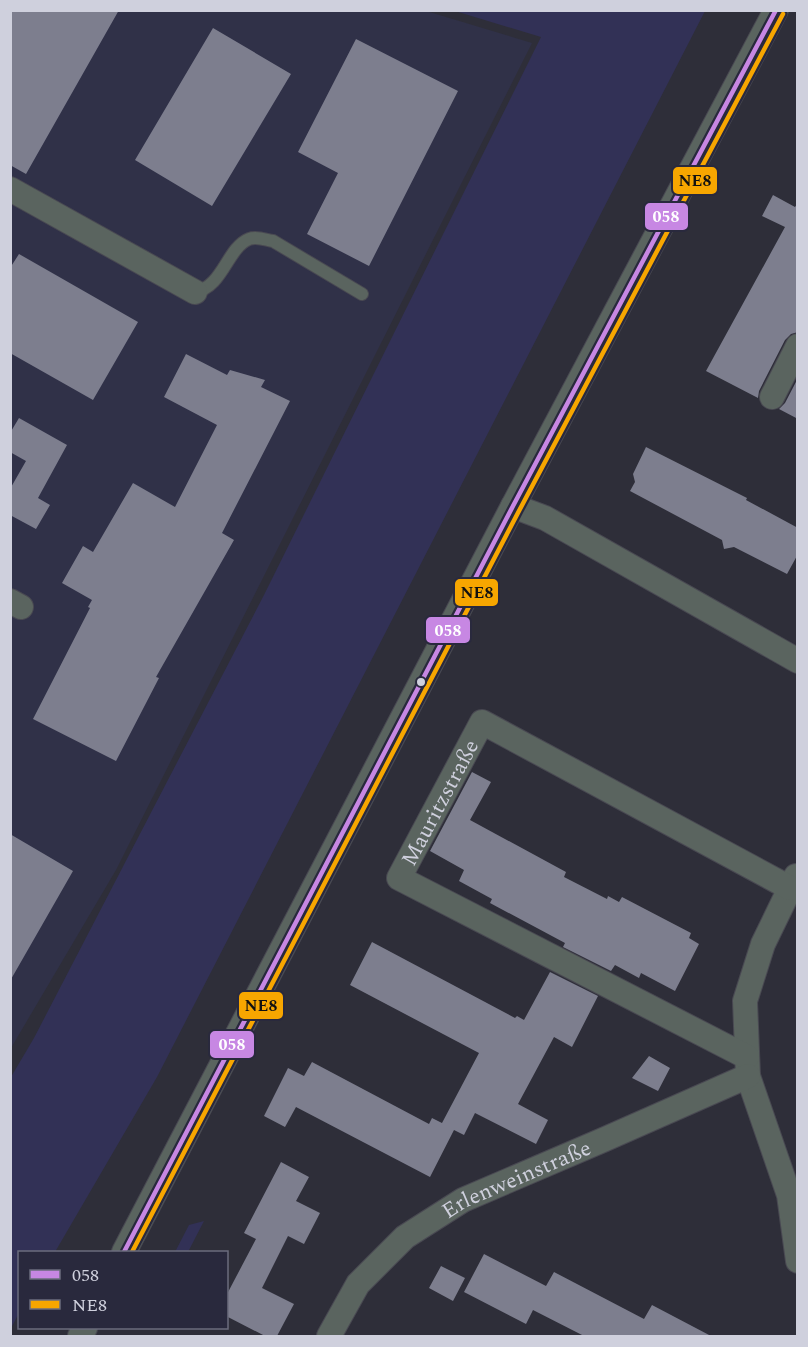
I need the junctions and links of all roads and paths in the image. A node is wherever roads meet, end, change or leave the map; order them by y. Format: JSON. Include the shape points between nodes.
{"nodes":[{"id":1,"x":776,"y":10,"type":"edge"},
{"id":2,"x":10,"y":189,"type":"edge"},
{"id":3,"x":195,"y":292,"type":"joint"},
{"id":4,"x":362,"y":294,"type":"dead end"},
{"id":5,"x":798,"y":346,"type":"edge"},
{"id":6,"x":772,"y":397,"type":"dead end"},
{"id":7,"x":513,"y":506,"type":"junction"},
{"id":8,"x":798,"y":661,"type":"edge"},
{"id":9,"x":794,"y":881,"type":"edge"},
{"id":10,"x":748,"y":1066,"type":"junction"},
{"id":11,"x":125,"y":1251,"type":"edge"},
{"id":12,"x":798,"y":1261,"type":"edge"},
{"id":13,"x":329,"y":1336,"type":"edge"}],
"edges":[{"from":1,"to":7,"type":"street"},
{"from":2,"to":3,"type":"street"},
{"from":3,"to":4,"type":"lane","via":[[209,286],[241,245],[258,238],[273,241]]},
{"from":5,"to":6,"type":"street"},
{"from":7,"to":8,"type":"street","via":[[545,518]]},
{"from":7,"to":11,"type":"street"},
{"from":9,"to":10,"type":"street","name":"Mauritzstraße","via":[[763,944],[745,1001]]},
{"from":9,"to":10,"type":"street","name":"Mauritzstraße","via":[[482,722],[399,878]]},
{"from":10,"to":12,"type":"street","name":"Mauritzstraße","via":[[789,1195]]},
{"from":10,"to":13,"type":"street","name":"Erlenweinstraße","via":[[603,1140],[463,1200],[405,1237],[358,1284]]}]}
